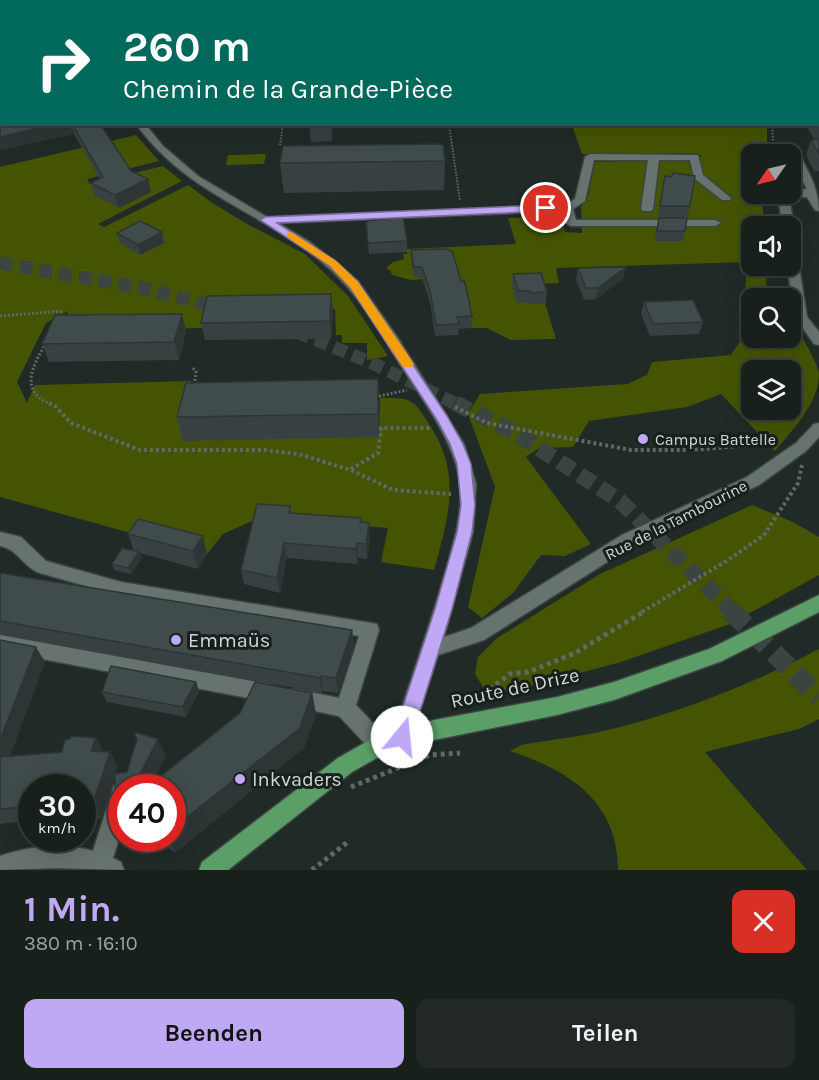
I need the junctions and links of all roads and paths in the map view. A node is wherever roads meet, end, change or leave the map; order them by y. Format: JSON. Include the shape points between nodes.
{"nodes":[{"id":1,"x":142,"y":126,"type":"edge"},
{"id":2,"x":283,"y":126,"type":"edge"},
{"id":3,"x":449,"y":126,"type":"edge"},
{"id":4,"x":772,"y":126,"type":"edge"},
{"id":5,"x":773,"y":144,"type":"dead end"},
{"id":6,"x":280,"y":145,"type":"dead end"},
{"id":7,"x":654,"y":157,"type":"junction"},
{"id":8,"x":801,"y":167,"type":"edge"},
{"id":9,"x":814,"y":191,"type":"edge"},
{"id":10,"x":726,"y":198,"type":"dead end"},
{"id":11,"x":567,"y":208,"type":"junction"},
{"id":12,"x":647,"y":208,"type":"dead end"},
{"id":13,"x":819,"y":208,"type":"edge"},
{"id":14,"x":461,"y":212,"type":"junction"},
{"id":15,"x":786,"y":216,"type":"edge"},
{"id":16,"x":265,"y":220,"type":"junction"},
{"id":17,"x":715,"y":223,"type":"dead end"},
{"id":18,"x":795,"y":276,"type":"edge"},
{"id":19,"x":0,"y":316,"type":"edge"},
{"id":20,"x":58,"y":321,"type":"edge"},
{"id":21,"x":819,"y":341,"type":"edge"},
{"id":22,"x":46,"y":342,"type":"edge"},
{"id":23,"x":193,"y":368,"type":"dead end"},
{"id":24,"x":411,"y":390,"type":"dead end"},
{"id":25,"x":194,"y":392,"type":"edge"},
{"id":26,"x":375,"y":397,"type":"edge"},
{"id":27,"x":451,"y":406,"type":"tunnel mouth"},
{"id":28,"x":435,"y":428,"type":"dead end"},
{"id":29,"x":819,"y":428,"type":"edge"},
{"id":30,"x":782,"y":442,"type":"dead end"},
{"id":31,"x":801,"y":447,"type":"junction"},
{"id":32,"x":351,"y":470,"type":"junction"},
{"id":33,"x":454,"y":494,"type":"dead end"},
{"id":34,"x":0,"y":539,"type":"edge"},
{"id":35,"x":819,"y":603,"type":"edge"},
{"id":36,"x":0,"y":643,"type":"edge"},
{"id":37,"x":430,"y":650,"type":"junction"},
{"id":38,"x":468,"y":699,"type":"dead end"},
{"id":39,"x":345,"y":708,"type":"junction"},
{"id":40,"x":402,"y":737,"type":"junction"},
{"id":41,"x":380,"y":745,"type":"junction"},
{"id":42,"x":460,"y":753,"type":"dead end"},
{"id":43,"x":339,"y":789,"type":"dead end"},
{"id":44,"x":349,"y":841,"type":"dead end"},
{"id":45,"x":110,"y":852,"type":"edge"},
{"id":46,"x":0,"y":867,"type":"edge"},
{"id":47,"x":107,"y":867,"type":"edge"},
{"id":48,"x":210,"y":870,"type":"edge"},
{"id":49,"x":312,"y":870,"type":"edge"}],
"edges":[{"from":1,"to":16,"type":"street","via":[[159,148],[194,178]]},
{"from":2,"to":6,"type":"path"},
{"from":3,"to":14,"type":"path"},
{"from":4,"to":5,"type":"path"},
{"from":7,"to":10,"type":"street","via":[[694,157],[698,176]]},
{"from":7,"to":11,"type":"street","via":[[590,157],[580,201]]},
{"from":7,"to":12,"type":"street"},
{"from":8,"to":9,"type":"street"},
{"from":9,"to":13,"type":"street"},
{"from":9,"to":15,"type":"street","via":[[783,194]]},
{"from":11,"to":14,"type":"street"},
{"from":11,"to":17,"type":"street","via":[[571,223]]},
{"from":14,"to":16,"type":"street"},
{"from":16,"to":37,"type":"street","via":[[313,249],[354,284],[438,412],[461,455],[468,484],[465,532]]},
{"from":18,"to":21,"type":"street","via":[[801,317]]},
{"from":19,"to":20,"type":"path","via":[[63,311]]},
{"from":22,"to":32,"type":"path","via":[[29,374],[30,386],[71,423],[140,450],[264,450],[298,454]]},
{"from":23,"to":25,"type":"path"},
{"from":24,"to":26,"type":"path"},
{"from":27,"to":30,"type":"path","via":[[487,423],[521,432],[632,450],[690,450]]},
{"from":28,"to":32,"type":"path","via":[[381,428],[378,453]]},
{"from":29,"to":31,"type":"street","name":"Rue de la Tambourine"},
{"from":31,"to":37,"type":"street","name":"Rue de la Tambourine","via":[[753,481],[628,540],[477,634]]},
{"from":31,"to":38,"type":"path","via":[[798,483],[764,535],[575,652],[528,672],[510,674],[485,693]]},
{"from":32,"to":33,"type":"path","via":[[393,490]]},
{"from":34,"to":39,"type":"street","via":[[15,542],[40,566],[121,589],[370,630]]},
{"from":35,"to":40,"type":"main road","name":"Route de Drize","via":[[715,655],[614,691]]},
{"from":36,"to":39,"type":"street"},
{"from":37,"to":40,"type":"street"},
{"from":39,"to":41,"type":"street"},
{"from":40,"to":41,"type":"main road","name":"Route de Drize"},
{"from":41,"to":48,"type":"main road","name":"Route de Drize","via":[[345,765]]},
{"from":42,"to":43,"type":"path","via":[[429,755],[360,785]]},
{"from":44,"to":49,"type":"path"},
{"from":45,"to":47,"type":"street"},
{"from":46,"to":47,"type":"street","via":[[36,857],[82,858]]}]}
